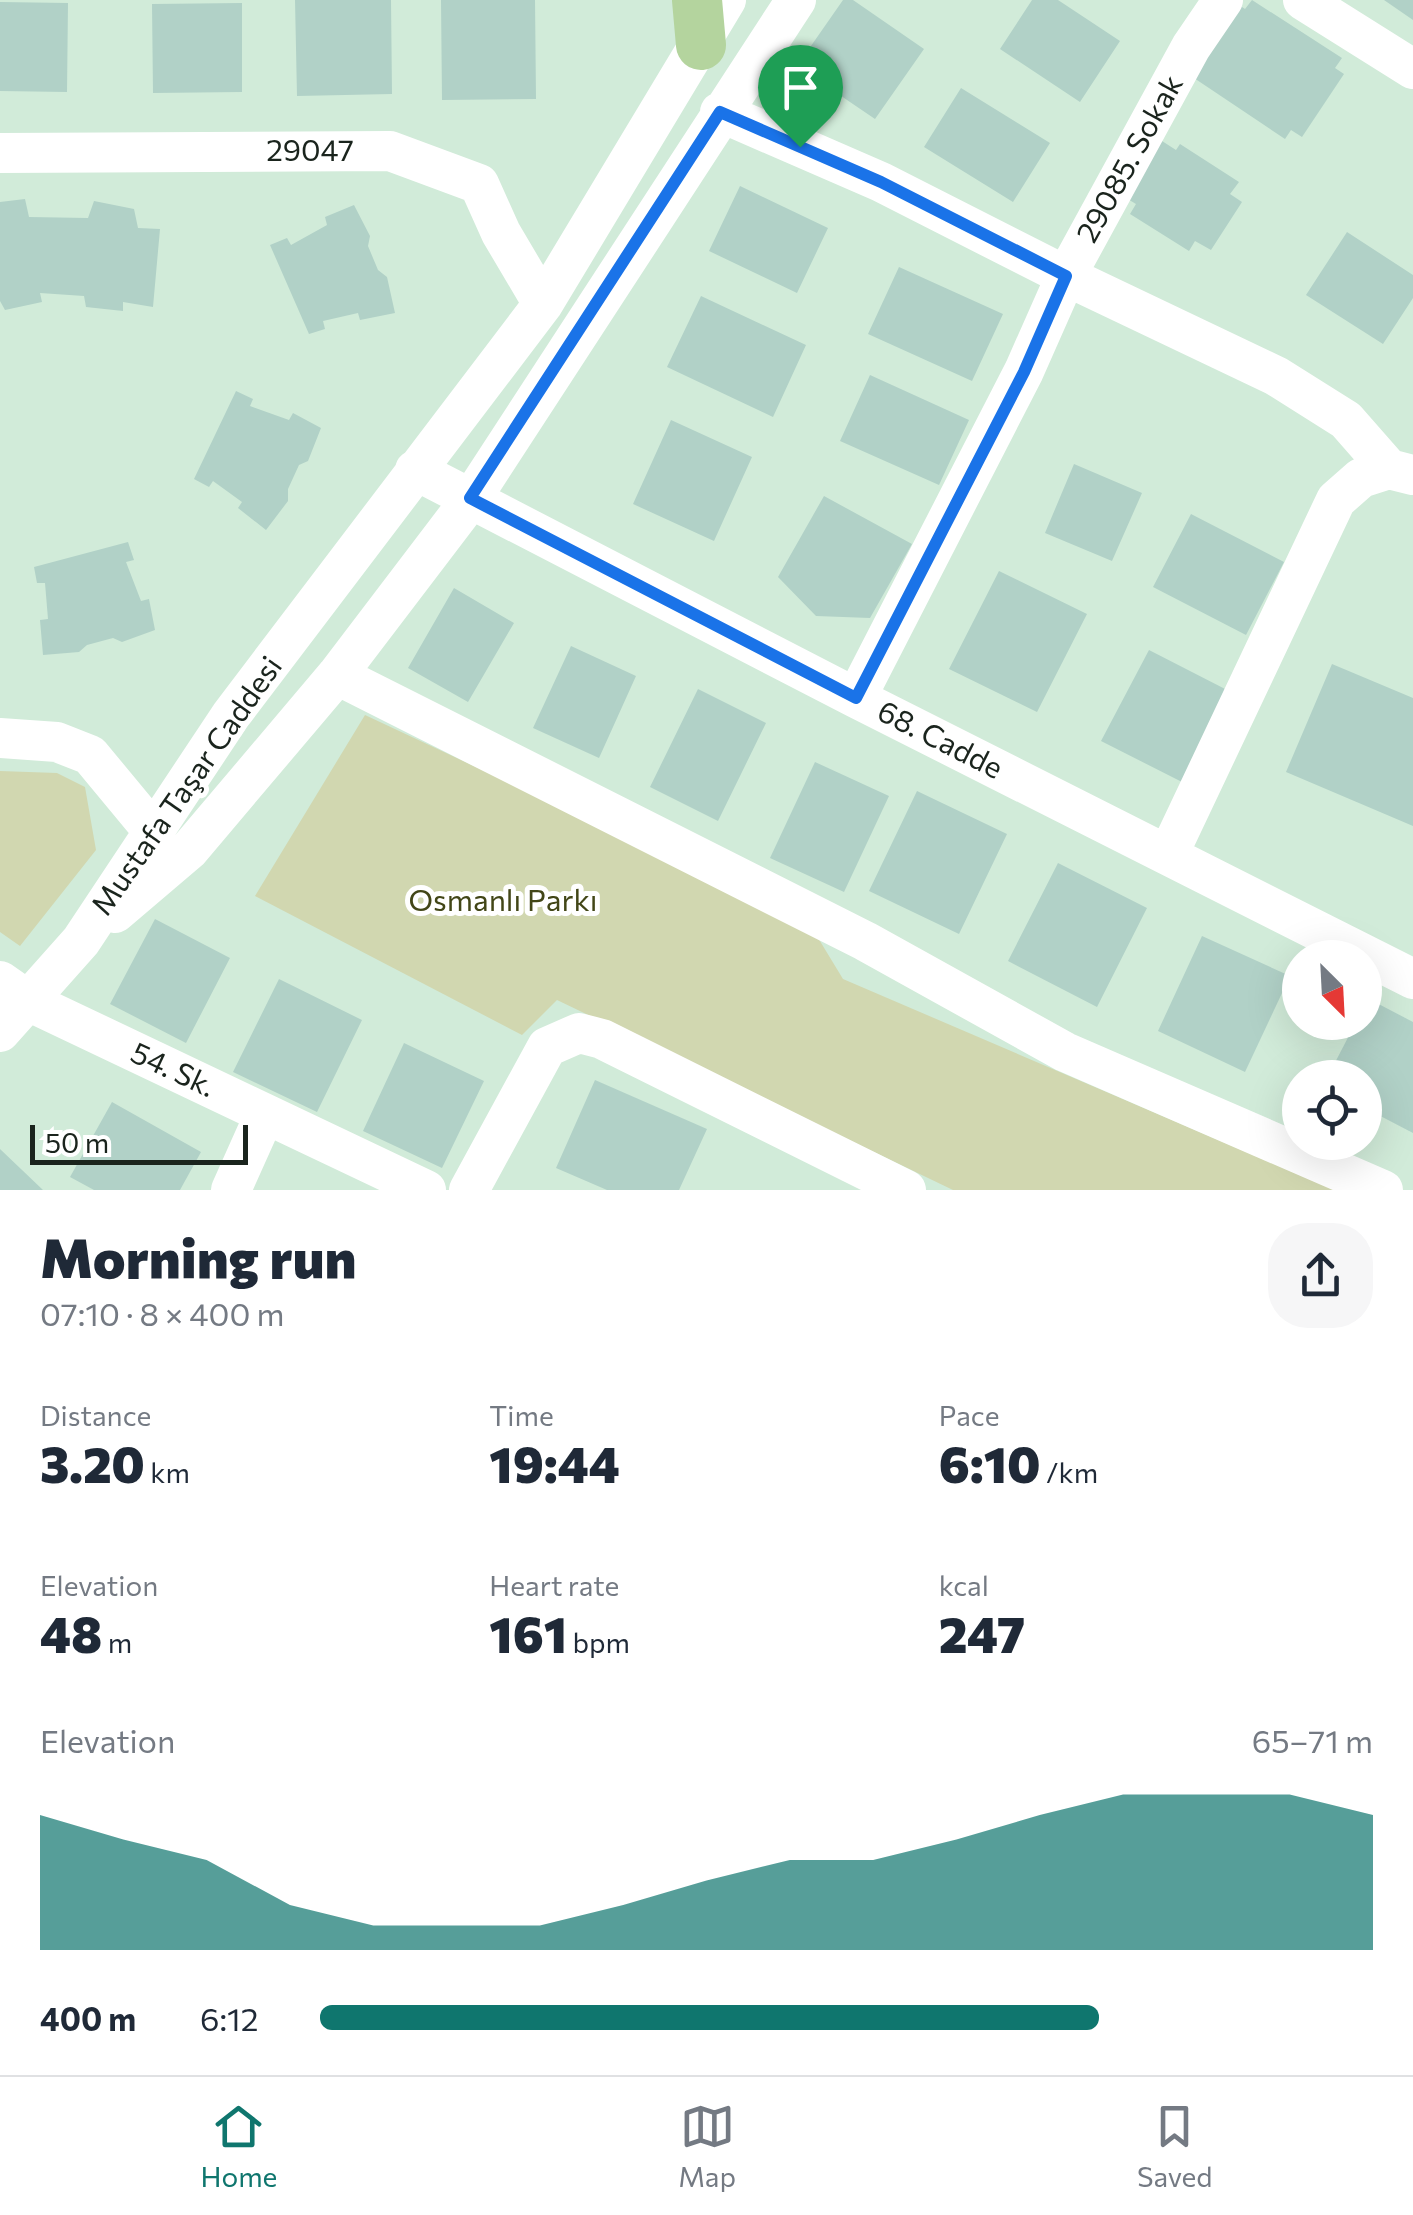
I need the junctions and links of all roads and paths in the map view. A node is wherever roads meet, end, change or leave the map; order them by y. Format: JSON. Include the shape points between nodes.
{"nodes":[{"id":1,"x":726,"y":0,"type":"edge"},
{"id":2,"x":796,"y":0,"type":"edge"},
{"id":3,"x":1223,"y":0,"type":"edge"},
{"id":4,"x":1302,"y":0,"type":"edge"},
{"id":5,"x":699,"y":22,"type":"edge"},
{"id":6,"x":1413,"y":69,"type":"edge"},
{"id":7,"x":720,"y":112,"type":"junction"},
{"id":8,"x":0,"y":152,"type":"edge"},
{"id":9,"x":1066,"y":276,"type":"junction"},
{"id":10,"x":543,"y":304,"type":"junction"},
{"id":11,"x":416,"y":470,"type":"junction"},
{"id":12,"x":1401,"y":472,"type":"edge"},
{"id":13,"x":470,"y":498,"type":"junction"},
{"id":14,"x":337,"y":675,"type":"junction"},
{"id":15,"x":856,"y":698,"type":"junction"},
{"id":16,"x":0,"y":738,"type":"edge"},
{"id":17,"x":152,"y":831,"type":"junction"},
{"id":18,"x":1168,"y":856,"type":"junction"},
{"id":19,"x":81,"y":941,"type":"junction"},
{"id":20,"x":1413,"y":979,"type":"edge"},
{"id":21,"x":15,"y":991,"type":"edge"},
{"id":22,"x":0,"y":1032,"type":"edge"},
{"id":23,"x":265,"y":1114,"type":"junction"},
{"id":24,"x":231,"y":1190,"type":"edge"},
{"id":25,"x":426,"y":1190,"type":"edge"},
{"id":26,"x":468,"y":1190,"type":"edge"},
{"id":27,"x":906,"y":1190,"type":"edge"},
{"id":28,"x":1384,"y":1190,"type":"edge"}],
"edges":[{"from":1,"to":5,"type":"street","name":"Mustafa Taşar Caddesi"},
{"from":2,"to":7,"type":"street","name":"Mustafa Taşar Caddesi"},
{"from":3,"to":9,"type":"street","name":"29085. Sokak"},
{"from":4,"to":6,"type":"street"},
{"from":5,"to":10,"type":"street","name":"Mustafa Taşar Caddesi"},
{"from":7,"to":9,"type":"street","via":[[881,182]]},
{"from":7,"to":13,"type":"street","name":"Mustafa Taşar Caddesi"},
{"from":8,"to":10,"type":"street","name":"29047","via":[[390,151],[479,184]]},
{"from":9,"to":12,"type":"street","via":[[1276,376],[1346,420]]},
{"from":9,"to":15,"type":"street","name":"29085. Sokak","via":[[1024,372]]},
{"from":10,"to":11,"type":"street","name":"Mustafa Taşar Caddesi"},
{"from":11,"to":13,"type":"street","name":"68. Cadde"},
{"from":11,"to":17,"type":"street","name":"Mustafa Taşar Caddesi"},
{"from":12,"to":18,"type":"street","via":[[1361,478],[1336,500]]},
{"from":13,"to":14,"type":"street","name":"Mustafa Taşar Caddesi"},
{"from":13,"to":15,"type":"street","name":"68. Cadde"},
{"from":14,"to":19,"type":"street","name":"Mustafa Taşar Caddesi","via":[[189,850]]},
{"from":14,"to":28,"type":"street","via":[[866,941],[1065,1052]]},
{"from":15,"to":18,"type":"street","name":"68. Cadde"},
{"from":16,"to":17,"type":"street","via":[[57,742],[90,754]]},
{"from":17,"to":19,"type":"street","name":"Mustafa Taşar Caddesi"},
{"from":18,"to":20,"type":"street","name":"68. Cadde"},
{"from":19,"to":21,"type":"street"},
{"from":21,"to":22,"type":"street"},
{"from":21,"to":23,"type":"street","name":"54. Sk."},
{"from":23,"to":24,"type":"street"},
{"from":23,"to":25,"type":"street","name":"54. Sk."},
{"from":26,"to":27,"type":"street","via":[[547,1047],[579,1033]]}]}
